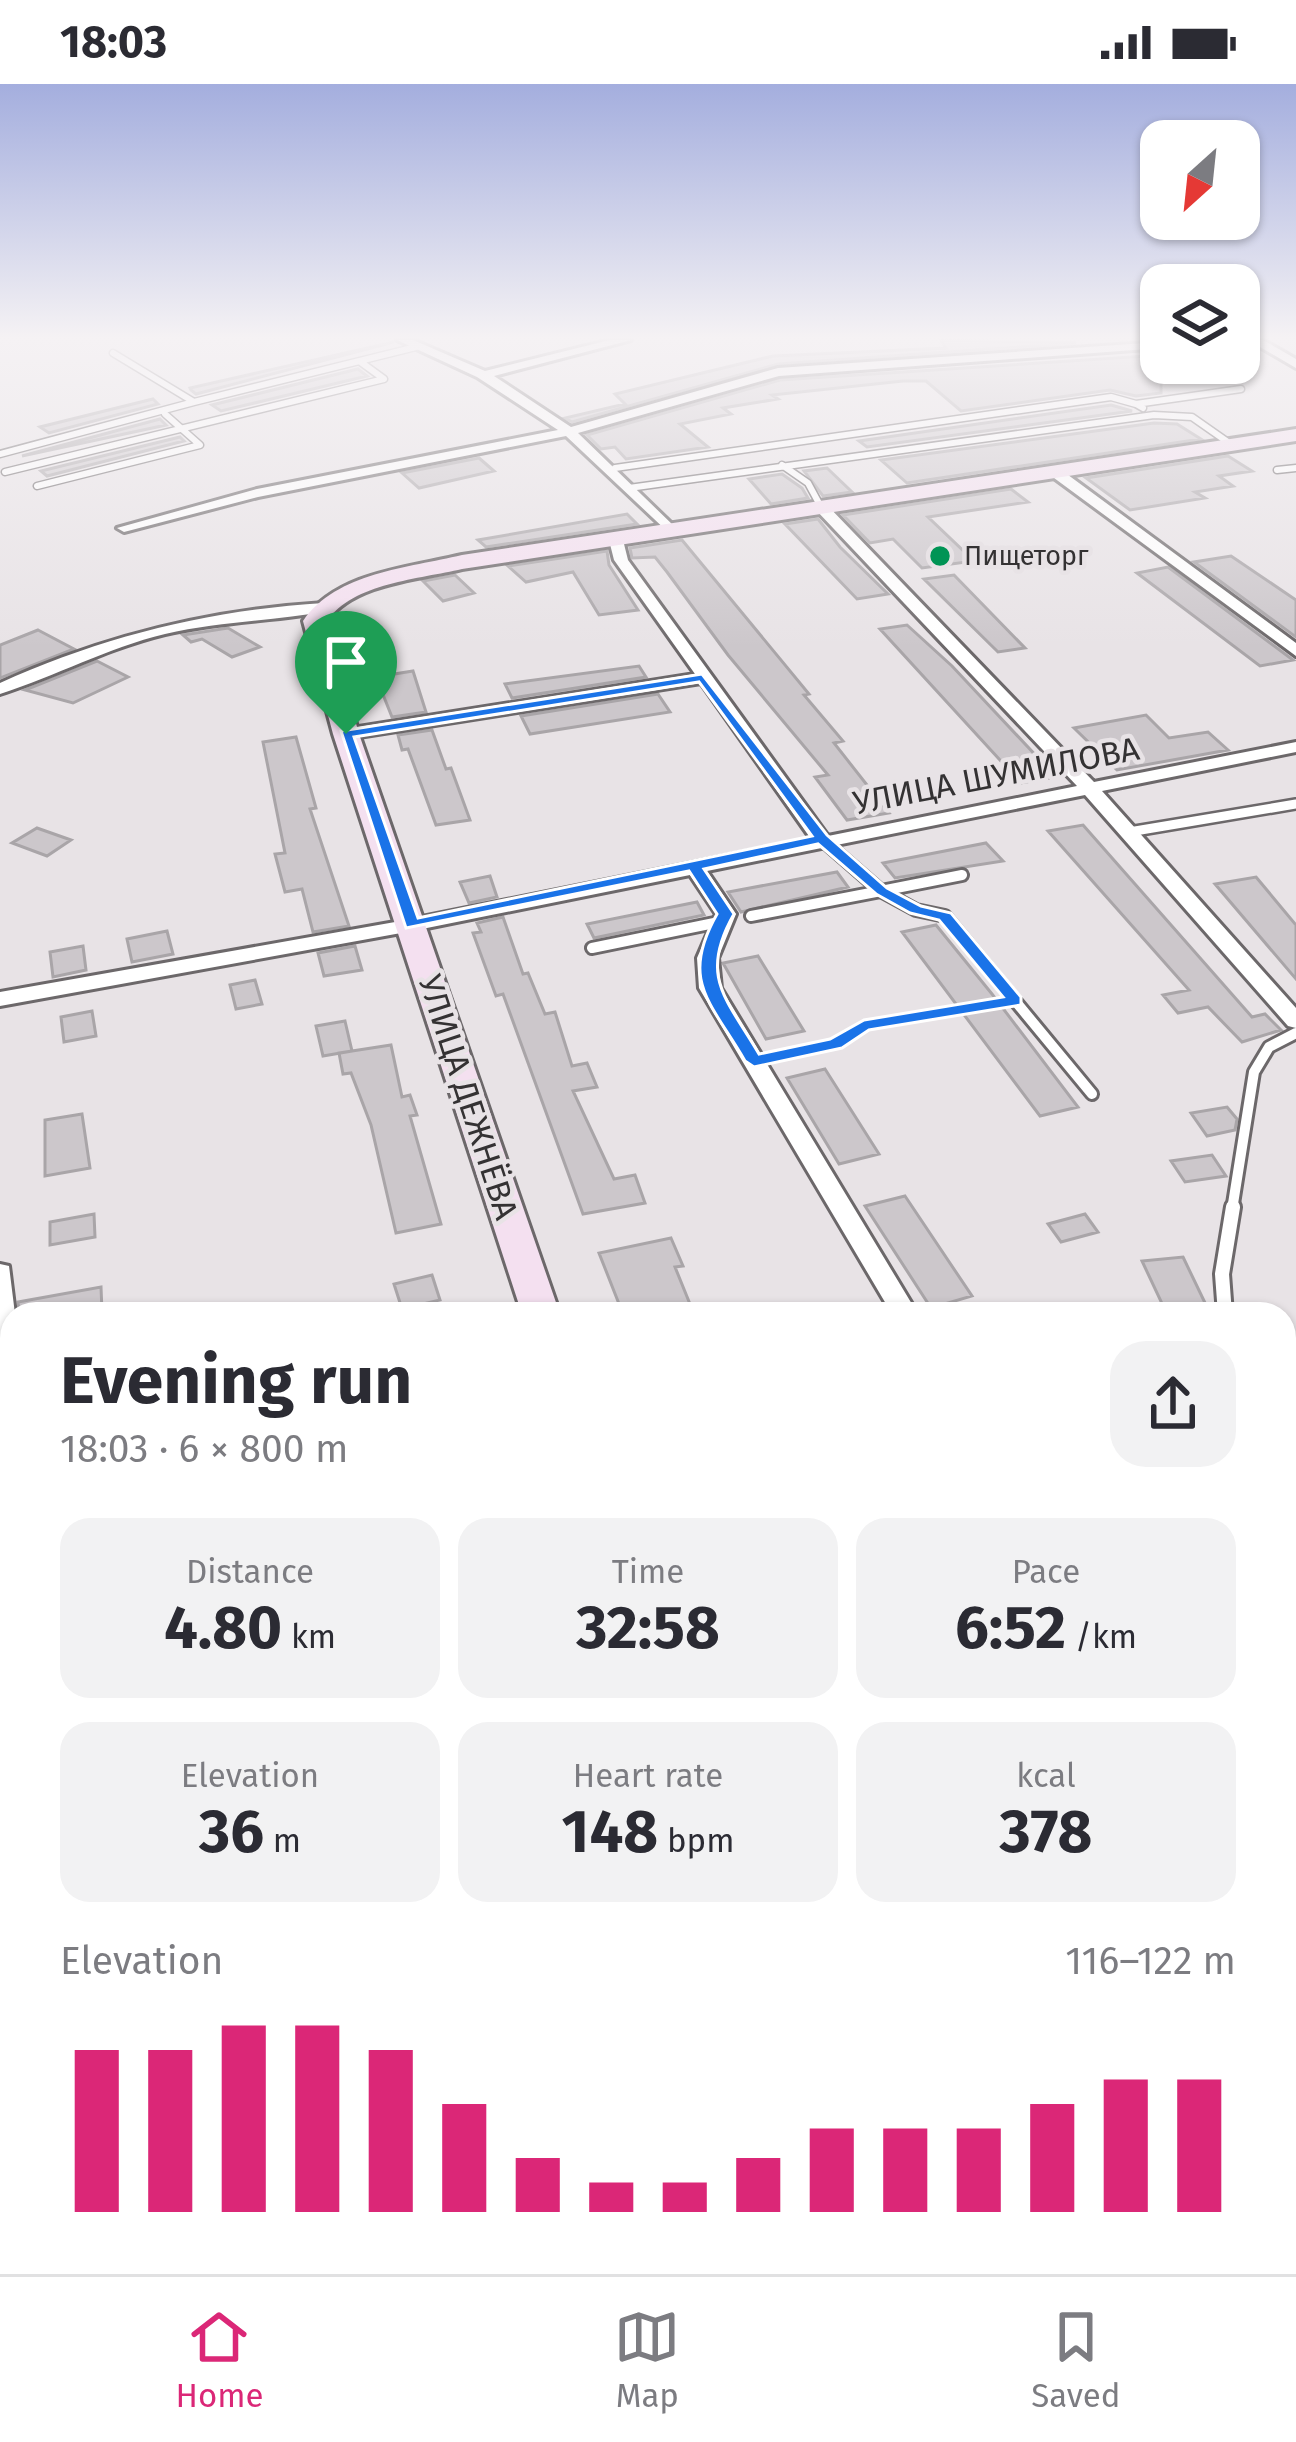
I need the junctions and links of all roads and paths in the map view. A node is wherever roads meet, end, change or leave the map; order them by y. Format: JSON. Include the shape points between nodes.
{"nodes":[{"id":1,"x":49,"y":442,"type":"edge"},
{"id":2,"x":129,"y":442,"type":"edge"},
{"id":3,"x":196,"y":442,"type":"edge"},
{"id":4,"x":515,"y":442,"type":"edge"},
{"id":5,"x":585,"y":442,"type":"edge"},
{"id":6,"x":803,"y":442,"type":"edge"},
{"id":7,"x":804,"y":442,"type":"edge"},
{"id":8,"x":948,"y":442,"type":"edge"},
{"id":9,"x":1228,"y":442,"type":"edge"},
{"id":10,"x":1250,"y":442,"type":"edge"},
{"id":11,"x":1232,"y":445,"type":"junction"},
{"id":12,"x":0,"y":454,"type":"edge"},
{"id":13,"x":829,"y":458,"type":"junction"},
{"id":14,"x":782,"y":465,"type":"junction"},
{"id":15,"x":615,"y":468,"type":"junction"},
{"id":16,"x":1296,"y":468,"type":"edge"},
{"id":17,"x":1277,"y":470,"type":"dead end"},
{"id":18,"x":5,"y":472,"type":"dead end"},
{"id":19,"x":1055,"y":472,"type":"junction"},
{"id":20,"x":37,"y":486,"type":"dead end"},
{"id":21,"x":629,"y":488,"type":"junction"},
{"id":22,"x":821,"y":507,"type":"junction"},
{"id":23,"x":124,"y":527,"type":"dead end"},
{"id":24,"x":670,"y":530,"type":"junction"},
{"id":25,"x":616,"y":539,"type":"junction"},
{"id":26,"x":324,"y":608,"type":"junction"},
{"id":27,"x":1296,"y":651,"type":"edge"},
{"id":28,"x":702,"y":678,"type":"junction"},
{"id":29,"x":0,"y":689,"type":"edge"},
{"id":30,"x":346,"y":734,"type":"junction"},
{"id":31,"x":1296,"y":747,"type":"edge"},
{"id":32,"x":1090,"y":789,"type":"junction"},
{"id":33,"x":1296,"y":804,"type":"edge"},
{"id":34,"x":1129,"y":832,"type":"junction"},
{"id":35,"x":821,"y":838,"type":"junction"},
{"id":36,"x":694,"y":867,"type":"junction"},
{"id":37,"x":962,"y":875,"type":"dead end"},
{"id":38,"x":881,"y":891,"type":"junction"},
{"id":39,"x":751,"y":916,"type":"dead end"},
{"id":40,"x":725,"y":921,"type":"junction"},
{"id":41,"x":412,"y":925,"type":"junction"},
{"id":42,"x":592,"y":948,"type":"dead end"},
{"id":43,"x":0,"y":999,"type":"edge"},
{"id":44,"x":1015,"y":1001,"type":"junction"},
{"id":45,"x":1296,"y":1021,"type":"edge"},
{"id":46,"x":1296,"y":1033,"type":"edge"},
{"id":47,"x":754,"y":1061,"type":"junction"},
{"id":48,"x":1092,"y":1094,"type":"dead end"},
{"id":49,"x":531,"y":1302,"type":"edge"},
{"id":50,"x":898,"y":1302,"type":"edge"},
{"id":51,"x":1224,"y":1302,"type":"edge"}],
"edges":[{"from":1,"to":12,"type":"lane"},
{"from":2,"to":18,"type":"lane"},
{"from":3,"to":20,"type":"lane"},
{"from":4,"to":23,"type":"street"},
{"from":5,"to":15,"type":"street"},
{"from":6,"to":15,"type":"lane"},
{"from":7,"to":13,"type":"lane"},
{"from":8,"to":13,"type":"lane"},
{"from":9,"to":11,"type":"lane"},
{"from":10,"to":11,"type":"main road"},
{"from":11,"to":19,"type":"main road"},
{"from":13,"to":14,"type":"lane"},
{"from":14,"to":21,"type":"lane"},
{"from":14,"to":22,"type":"lane","via":[[808,483]]},
{"from":15,"to":21,"type":"street"},
{"from":16,"to":17,"type":"lane"},
{"from":19,"to":22,"type":"main road"},
{"from":19,"to":27,"type":"street"},
{"from":21,"to":24,"type":"street"},
{"from":22,"to":24,"type":"main road"},
{"from":22,"to":32,"type":"street"},
{"from":24,"to":25,"type":"main road"},
{"from":25,"to":26,"type":"main road","via":[[418,572],[361,586]]},
{"from":25,"to":28,"type":"street","via":[[621,560]]},
{"from":26,"to":29,"type":"street","via":[[196,620]]},
{"from":26,"to":30,"type":"main road","name":"УЛИЦА ДЕЖНЁВА","via":[[315,621]]},
{"from":28,"to":30,"type":"street"},
{"from":28,"to":35,"type":"street"},
{"from":30,"to":41,"type":"main road","name":"УЛИЦА ДЕЖНЁВА"},
{"from":31,"to":32,"type":"street","name":"УЛИЦА ШУМИЛОВА"},
{"from":32,"to":34,"type":"street"},
{"from":32,"to":35,"type":"street","name":"УЛИЦА ШУМИЛОВА"},
{"from":33,"to":34,"type":"lane"},
{"from":34,"to":45,"type":"street"},
{"from":35,"to":36,"type":"street","name":"УЛИЦА ШУМИЛОВА"},
{"from":35,"to":38,"type":"lane"},
{"from":36,"to":40,"type":"street"},
{"from":36,"to":41,"type":"street","name":"УЛИЦА ШУМИЛОВА"},
{"from":37,"to":38,"type":"lane"},
{"from":38,"to":39,"type":"lane"},
{"from":38,"to":44,"type":"lane","via":[[945,916]]},
{"from":40,"to":42,"type":"lane"},
{"from":40,"to":47,"type":"street","via":[[709,943],[705,976]]},
{"from":41,"to":43,"type":"street","name":"УЛИЦА ШУМИЛОВА"},
{"from":41,"to":49,"type":"main road","name":"УЛИЦА ДЕЖНЁВА"},
{"from":44,"to":47,"type":"path","via":[[864,1025],[836,1044]]},
{"from":44,"to":48,"type":"lane"},
{"from":46,"to":51,"type":"lane","via":[[1269,1047],[1254,1072]]},
{"from":47,"to":50,"type":"street"}]}
